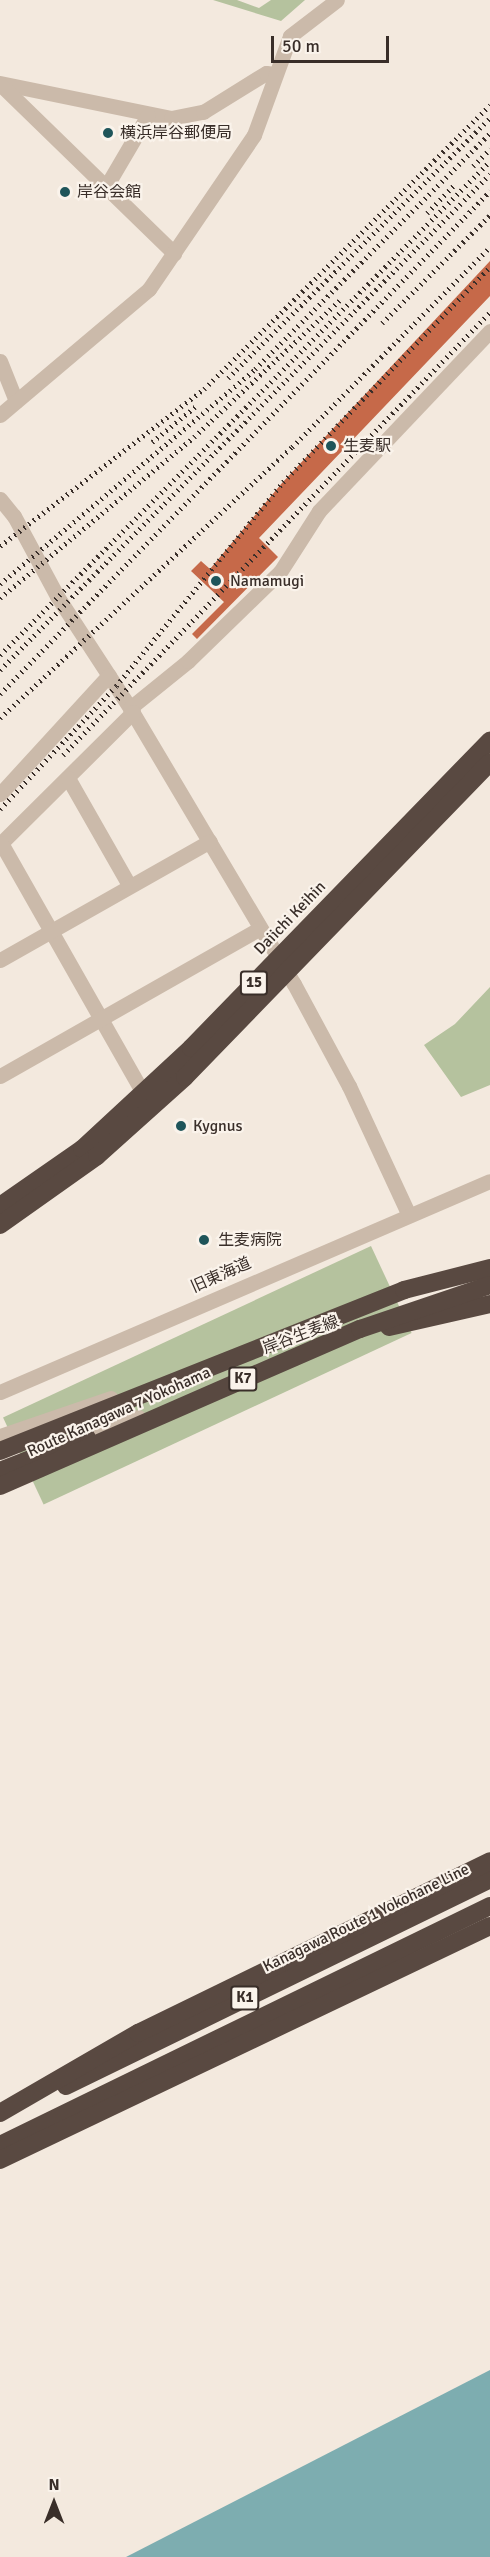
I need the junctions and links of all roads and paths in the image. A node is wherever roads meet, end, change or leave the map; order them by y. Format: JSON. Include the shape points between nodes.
{"nodes":[{"id":1,"x":337,"y":0,"type":"edge"},
{"id":2,"x":275,"y":74,"type":"junction"},
{"id":3,"x":0,"y":84,"type":"edge"},
{"id":4,"x":148,"y":115,"type":"junction"},
{"id":5,"x":107,"y":185,"type":"junction"},
{"id":6,"x":174,"y":253,"type":"junction"},
{"id":7,"x":490,"y":331,"type":"edge"},
{"id":8,"x":0,"y":361,"type":"edge"},
{"id":9,"x":16,"y":401,"type":"junction"},
{"id":10,"x":0,"y":415,"type":"edge"},
{"id":11,"x":0,"y":499,"type":"edge"},
{"id":12,"x":109,"y":675,"type":"junction"},
{"id":13,"x":131,"y":710,"type":"junction"},
{"id":14,"x":490,"y":740,"type":"edge"},
{"id":15,"x":490,"y":762,"type":"edge"},
{"id":16,"x":68,"y":778,"type":"junction"},
{"id":17,"x":0,"y":794,"type":"edge"},
{"id":18,"x":210,"y":841,"type":"junction"},
{"id":19,"x":129,"y":885,"type":"junction"},
{"id":20,"x":260,"y":928,"type":"junction"},
{"id":21,"x":50,"y":933,"type":"junction"},
{"id":22,"x":0,"y":960,"type":"edge"},
{"id":23,"x":281,"y":967,"type":"junction"},
{"id":24,"x":100,"y":1019,"type":"junction"},
{"id":25,"x":0,"y":1076,"type":"edge"},
{"id":26,"x":143,"y":1094,"type":"junction"},
{"id":27,"x":490,"y":1181,"type":"edge"},
{"id":28,"x":0,"y":1206,"type":"edge"},
{"id":29,"x":408,"y":1213,"type":"junction"},
{"id":30,"x":0,"y":1225,"type":"edge"},
{"id":31,"x":490,"y":1268,"type":"edge"},
{"id":32,"x":490,"y":1273,"type":"edge"},
{"id":33,"x":490,"y":1280,"type":"edge"},
{"id":34,"x":490,"y":1286,"type":"edge"},
{"id":35,"x":404,"y":1290,"type":"junction"},
{"id":36,"x":490,"y":1298,"type":"edge"},
{"id":37,"x":490,"y":1304,"type":"edge"},
{"id":38,"x":0,"y":1392,"type":"edge"},
{"id":39,"x":177,"y":1408,"type":"junction"},
{"id":40,"x":0,"y":1436,"type":"edge"},
{"id":41,"x":87,"y":1437,"type":"junction"},
{"id":42,"x":0,"y":1451,"type":"edge"},
{"id":43,"x":0,"y":1471,"type":"edge"},
{"id":44,"x":0,"y":1485,"type":"edge"},
{"id":45,"x":490,"y":1861,"type":"edge"},
{"id":46,"x":490,"y":1879,"type":"edge"},
{"id":47,"x":490,"y":1892,"type":"edge"},
{"id":48,"x":490,"y":1906,"type":"edge"},
{"id":49,"x":490,"y":1926,"type":"edge"},
{"id":50,"x":375,"y":1935,"type":"junction"},
{"id":51,"x":0,"y":2113,"type":"edge"},
{"id":52,"x":0,"y":2118,"type":"edge"},
{"id":53,"x":0,"y":2145,"type":"edge"},
{"id":54,"x":0,"y":2160,"type":"edge"}],
"edges":[{"from":1,"to":2,"type":"street","via":[[290,36]]},
{"from":2,"to":4,"type":"street","via":[[266,73],[204,112],[171,118]]},
{"from":2,"to":6,"type":"street","via":[[254,135]]},
{"from":3,"to":4,"type":"street"},
{"from":3,"to":5,"type":"street"},
{"from":4,"to":5,"type":"street"},
{"from":5,"to":6,"type":"street","via":[[133,219]]},
{"from":6,"to":9,"type":"street","via":[[149,289],[122,316]]},
{"from":7,"to":13,"type":"street","via":[[319,511],[280,572]]},
{"from":8,"to":9,"type":"street"},
{"from":9,"to":10,"type":"street"},
{"from":11,"to":12,"type":"street"},
{"from":12,"to":13,"type":"street"},
{"from":12,"to":17,"type":"street"},
{"from":13,"to":16,"type":"street"},
{"from":13,"to":18,"type":"street"},
{"from":14,"to":23,"type":"highway","name":"Daiichi Keihin","number":"15"},
{"from":15,"to":23,"type":"highway","name":"Daiichi Keihin","number":"15"},
{"from":16,"to":19,"type":"street"},
{"from":16,"to":21,"type":"street","via":[[1,843]]},
{"from":18,"to":19,"type":"street"},
{"from":18,"to":20,"type":"street"},
{"from":19,"to":21,"type":"street"},
{"from":20,"to":23,"type":"street"},
{"from":20,"to":24,"type":"street"},
{"from":21,"to":22,"type":"street"},
{"from":21,"to":24,"type":"street"},
{"from":23,"to":26,"type":"highway","name":"Daiichi Keihin","number":"15"},
{"from":23,"to":29,"type":"street","via":[[349,1086]]},
{"from":23,"to":30,"type":"highway","name":"Daiichi Keihin","number":"15","via":[[185,1077],[97,1156]]},
{"from":24,"to":25,"type":"street"},
{"from":24,"to":26,"type":"street"},
{"from":26,"to":28,"type":"highway","name":"Daiichi Keihin","number":"15","via":[[82,1149]]},
{"from":27,"to":29,"type":"street","name":"旧東海道"},
{"from":29,"to":38,"type":"street","name":"旧東海道"},
{"from":31,"to":35,"type":"highway","name":"Route Kanagawa 7 Yokohama","number":"K7","bridge":true},
{"from":32,"to":35,"type":"highway","bridge":true},
{"from":33,"to":40,"type":"street","name":"岸谷生麦線","bridge":true,"via":[[394,1301]]},
{"from":34,"to":39,"type":"highway","name":"Route Kanagawa 7 Yokohama","number":"K7","bridge":true,"via":[[401,1312]]},
{"from":35,"to":42,"type":"highway","name":"Route Kanagawa 7 Yokohama","number":"K7","bridge":true},
{"from":36,"to":41,"type":"street","name":"岸谷生麦線","bridge":true,"via":[[400,1318]]},
{"from":37,"to":39,"type":"highway","bridge":true,"via":[[364,1335]]},
{"from":39,"to":44,"type":"highway","name":"Route Kanagawa 7 Yokohama","number":"K7","bridge":true},
{"from":41,"to":43,"type":"highway"},
{"from":41,"to":44,"type":"street","name":"岸谷生麦線","bridge":true},
{"from":45,"to":51,"type":"highway","via":[[138,2033]]},
{"from":46,"to":50,"type":"highway","name":"Kanagawa Route 1 Yokohane Line","number":"K1"},
{"from":47,"to":50,"type":"highway"},
{"from":48,"to":53,"type":"highway"},
{"from":49,"to":54,"type":"highway"},
{"from":50,"to":52,"type":"highway","name":"Kanagawa Route 1 Yokohane Line","number":"K1"}]}
